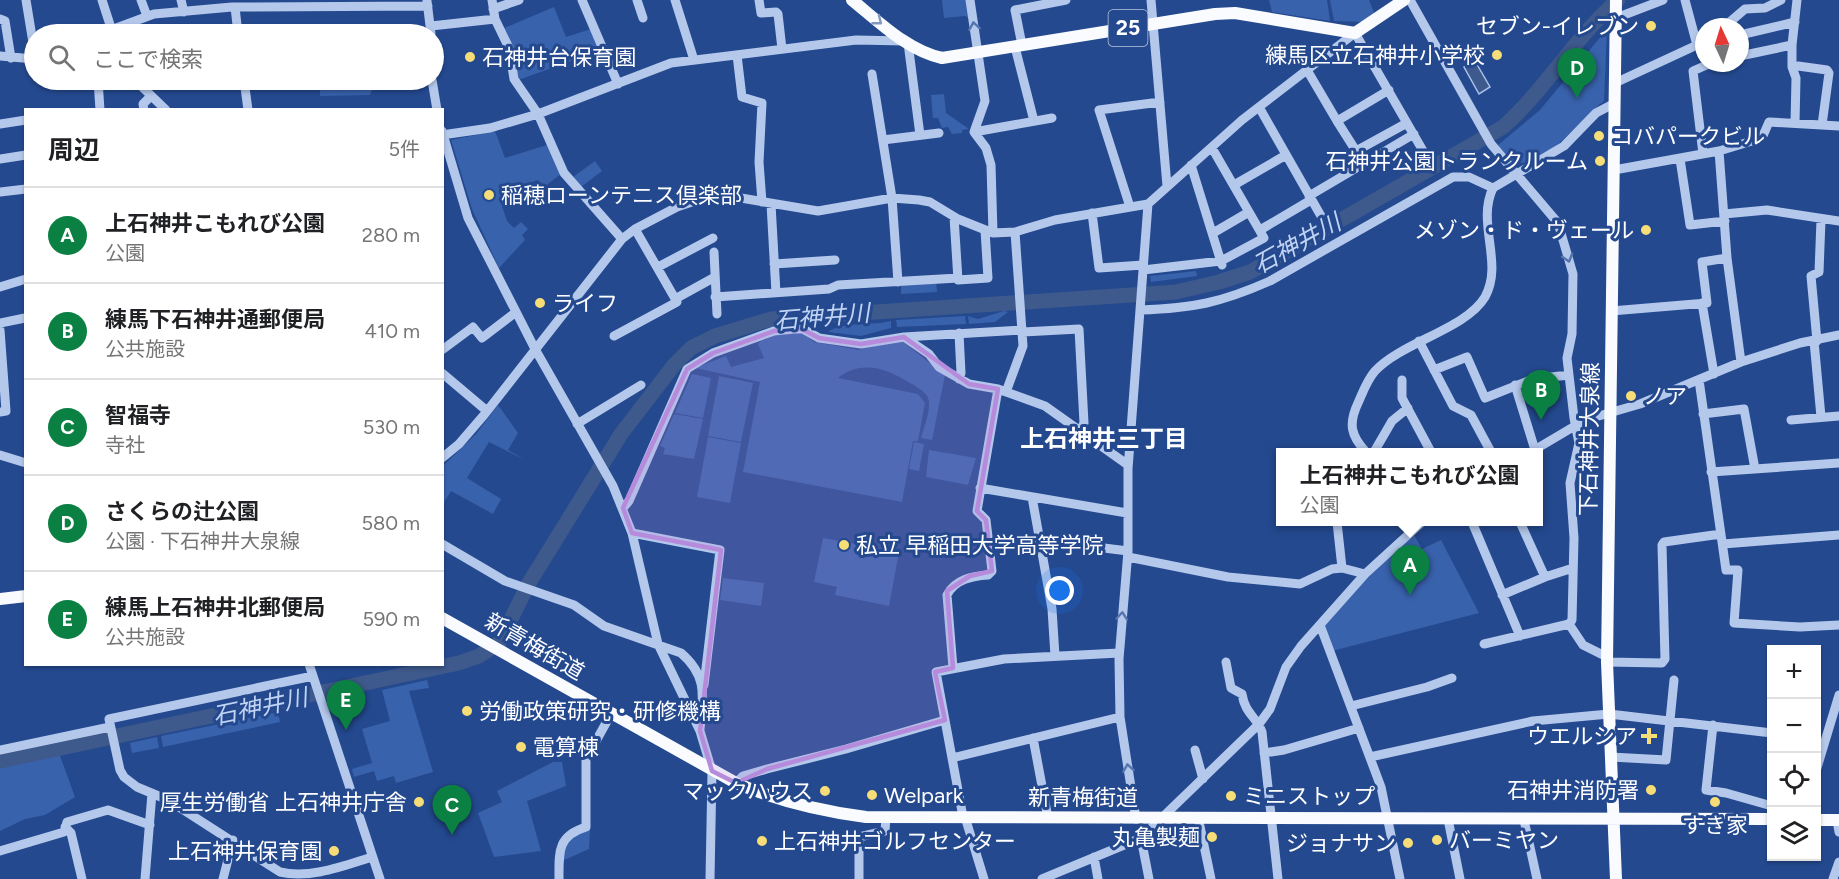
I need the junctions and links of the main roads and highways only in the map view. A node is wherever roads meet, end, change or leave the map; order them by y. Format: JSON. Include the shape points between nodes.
{"nodes":[{"id":1,"x":852,"y":0,"type":"edge"},
{"id":2,"x":1404,"y":0,"type":"edge"},
{"id":3,"x":1616,"y":0,"type":"edge"},
{"id":4,"x":24,"y":596,"type":"edge"},
{"id":5,"x":0,"y":599,"type":"edge"},
{"id":6,"x":444,"y":619,"type":"edge"},
{"id":7,"x":1613,"y":819,"type":"junction"},
{"id":8,"x":1767,"y":819,"type":"edge"},
{"id":9,"x":1821,"y":821,"type":"edge"},
{"id":10,"x":1838,"y":824,"type":"edge"},
{"id":11,"x":1616,"y":879,"type":"edge"}],
"edges":[{"from":1,"to":2,"type":"main road","number":"25","one_way":true,"via":[[907,42],[942,58],[1235,13],[1355,33]]},
{"from":3,"to":7,"type":"main road","name":"下石神井大泉線","via":[[1607,660]]},
{"from":4,"to":5,"type":"main road"},
{"from":6,"to":7,"type":"main road","name":"新青梅街道","via":[[712,771],[800,806],[886,817]]},
{"from":7,"to":8,"type":"main road","name":"新青梅街道"},
{"from":7,"to":11,"type":"main road","name":"下石神井大泉線"},
{"from":9,"to":10,"type":"main road"}]}
